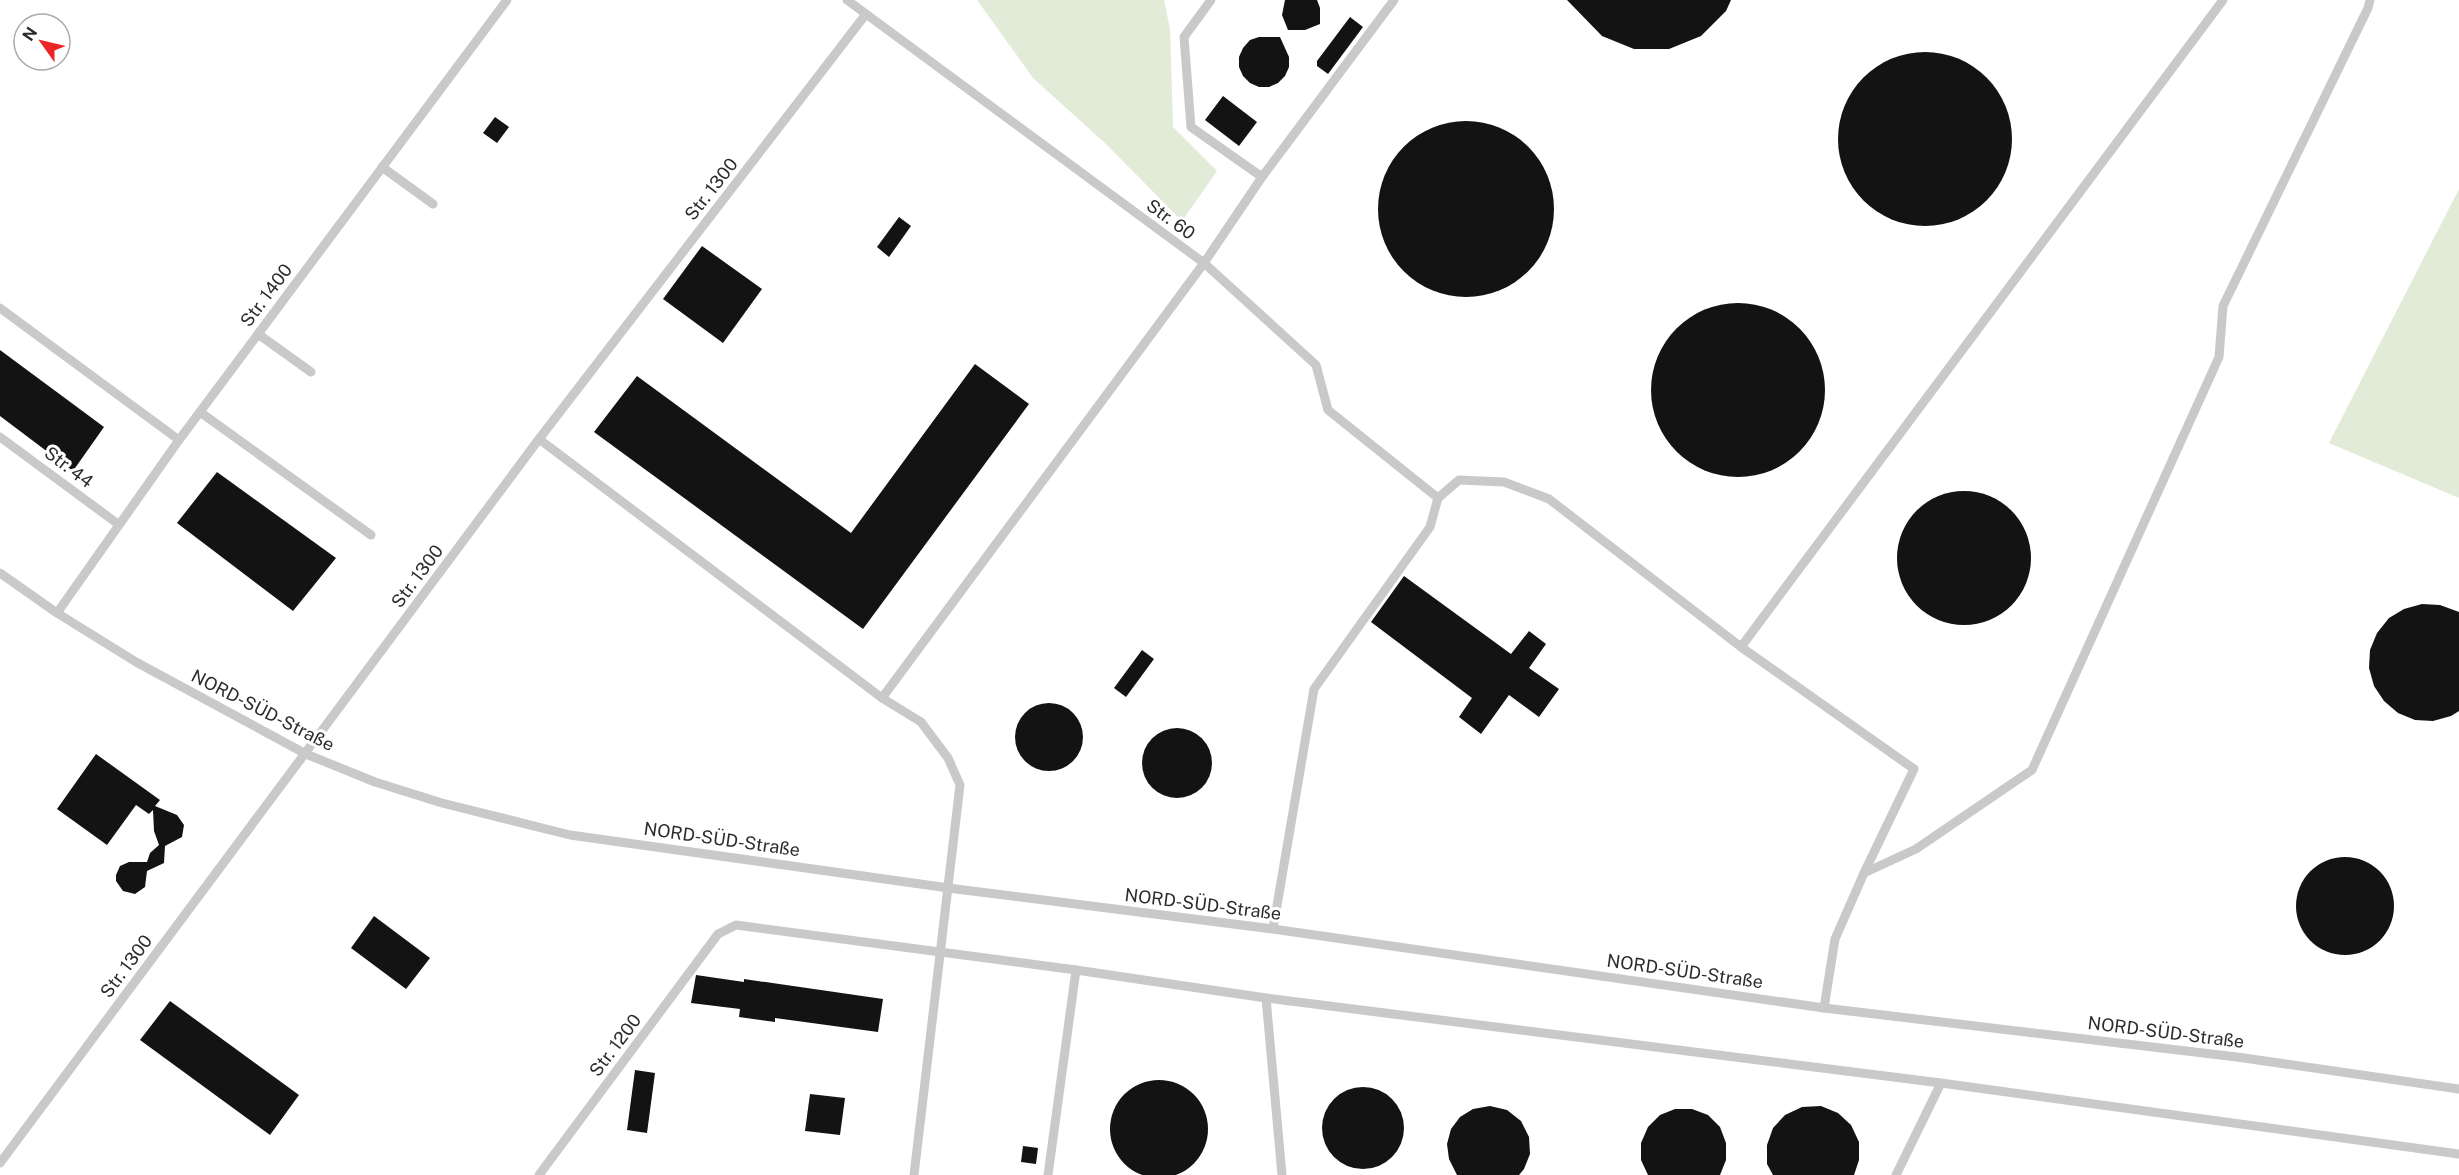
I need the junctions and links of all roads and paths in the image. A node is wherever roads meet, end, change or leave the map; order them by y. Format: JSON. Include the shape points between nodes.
{"nodes":[{"id":1,"x":507,"y":0,"type":"edge"},
{"id":2,"x":847,"y":0,"type":"edge"},
{"id":3,"x":1211,"y":0,"type":"edge"},
{"id":4,"x":1394,"y":0,"type":"edge"},
{"id":5,"x":2223,"y":0,"type":"edge"},
{"id":6,"x":2370,"y":0,"type":"edge"},
{"id":7,"x":866,"y":14,"type":"junction"},
{"id":8,"x":382,"y":167,"type":"junction"},
{"id":9,"x":1262,"y":177,"type":"junction"},
{"id":10,"x":434,"y":204,"type":"dead end"},
{"id":11,"x":1204,"y":263,"type":"junction"},
{"id":12,"x":0,"y":308,"type":"edge"},
{"id":13,"x":258,"y":334,"type":"junction"},
{"id":14,"x":311,"y":372,"type":"dead end"},
{"id":15,"x":200,"y":412,"type":"junction"},
{"id":16,"x":0,"y":437,"type":"edge"},
{"id":17,"x":539,"y":439,"type":"junction"},
{"id":18,"x":179,"y":440,"type":"junction"},
{"id":19,"x":1438,"y":498,"type":"junction"},
{"id":20,"x":118,"y":524,"type":"junction"},
{"id":21,"x":371,"y":535,"type":"dead end"},
{"id":22,"x":0,"y":573,"type":"edge"},
{"id":23,"x":57,"y":613,"type":"junction"},
{"id":24,"x":1741,"y":647,"type":"junction"},
{"id":25,"x":882,"y":698,"type":"junction"},
{"id":26,"x":306,"y":754,"type":"junction"},
{"id":27,"x":1864,"y":873,"type":"junction"},
{"id":28,"x":948,"y":886,"type":"junction"},
{"id":29,"x":1273,"y":929,"type":"junction"},
{"id":30,"x":939,"y":953,"type":"junction"},
{"id":31,"x":1076,"y":970,"type":"junction"},
{"id":32,"x":1266,"y":998,"type":"junction"},
{"id":33,"x":1824,"y":1008,"type":"junction"},
{"id":34,"x":1941,"y":1083,"type":"junction"},
{"id":35,"x":2459,"y":1089,"type":"edge"},
{"id":36,"x":2459,"y":1154,"type":"edge"},
{"id":37,"x":0,"y":1163,"type":"edge"},
{"id":38,"x":539,"y":1175,"type":"edge"},
{"id":39,"x":914,"y":1175,"type":"edge"},
{"id":40,"x":1048,"y":1175,"type":"edge"},
{"id":41,"x":1282,"y":1175,"type":"edge"},
{"id":42,"x":1896,"y":1175,"type":"edge"}],
"edges":[{"from":1,"to":8,"type":"lane","name":"Str. 1400"},
{"from":2,"to":7,"type":"lane","name":"Str. 60"},
{"from":3,"to":9,"type":"lane","via":[[1184,37],[1191,128]]},
{"from":4,"to":9,"type":"lane"},
{"from":5,"to":24,"type":"lane"},
{"from":6,"to":27,"type":"lane","via":[[2223,306],[2219,357],[2032,770],[1916,849]]},
{"from":7,"to":11,"type":"lane","name":"Str. 60"},
{"from":7,"to":17,"type":"lane","name":"Str. 1300"},
{"from":8,"to":10,"type":"lane"},
{"from":8,"to":13,"type":"lane","name":"Str. 1400"},
{"from":9,"to":11,"type":"lane"},
{"from":11,"to":19,"type":"lane","name":"Str. 60","via":[[1316,365],[1328,410]]},
{"from":11,"to":25,"type":"lane"},
{"from":12,"to":18,"type":"lane"},
{"from":13,"to":14,"type":"lane"},
{"from":13,"to":15,"type":"lane","name":"Str. 1400"},
{"from":15,"to":18,"type":"lane","name":"Str. 1400"},
{"from":15,"to":21,"type":"lane"},
{"from":16,"to":20,"type":"lane","name":"Str. 44"},
{"from":17,"to":25,"type":"lane"},
{"from":17,"to":26,"type":"lane","name":"Str. 1300"},
{"from":18,"to":20,"type":"lane","name":"Str. 1400"},
{"from":19,"to":24,"type":"lane","via":[[1459,480],[1504,482],[1549,499]]},
{"from":19,"to":29,"type":"lane","via":[[1430,527],[1314,689]]},
{"from":20,"to":23,"type":"lane","name":"Str. 1400"},
{"from":22,"to":23,"type":"lane","name":"NORD-SÜD-Straße"},
{"from":23,"to":26,"type":"lane","name":"NORD-SÜD-Straße","via":[[136,662]]},
{"from":24,"to":27,"type":"lane","via":[[1914,769]]},
{"from":25,"to":28,"type":"lane","via":[[921,722],[948,758],[960,785]]},
{"from":26,"to":28,"type":"lane","name":"NORD-SÜD-Straße","via":[[386,786],[570,835]]},
{"from":26,"to":37,"type":"lane","name":"Str. 1300"},
{"from":27,"to":33,"type":"lane","via":[[1835,939]]},
{"from":28,"to":29,"type":"lane","name":"NORD-SÜD-Straße"},
{"from":28,"to":30,"type":"lane"},
{"from":29,"to":33,"type":"lane","name":"NORD-SÜD-Straße"},
{"from":30,"to":31,"type":"lane"},
{"from":30,"to":38,"type":"lane","name":"Str. 1200","via":[[736,925],[718,934]]},
{"from":30,"to":39,"type":"lane"},
{"from":31,"to":32,"type":"lane"},
{"from":31,"to":40,"type":"lane"},
{"from":32,"to":34,"type":"lane"},
{"from":32,"to":41,"type":"lane"},
{"from":33,"to":35,"type":"lane","name":"NORD-SÜD-Straße","via":[[2237,1057]]},
{"from":34,"to":36,"type":"lane"},
{"from":34,"to":42,"type":"lane"}]}
